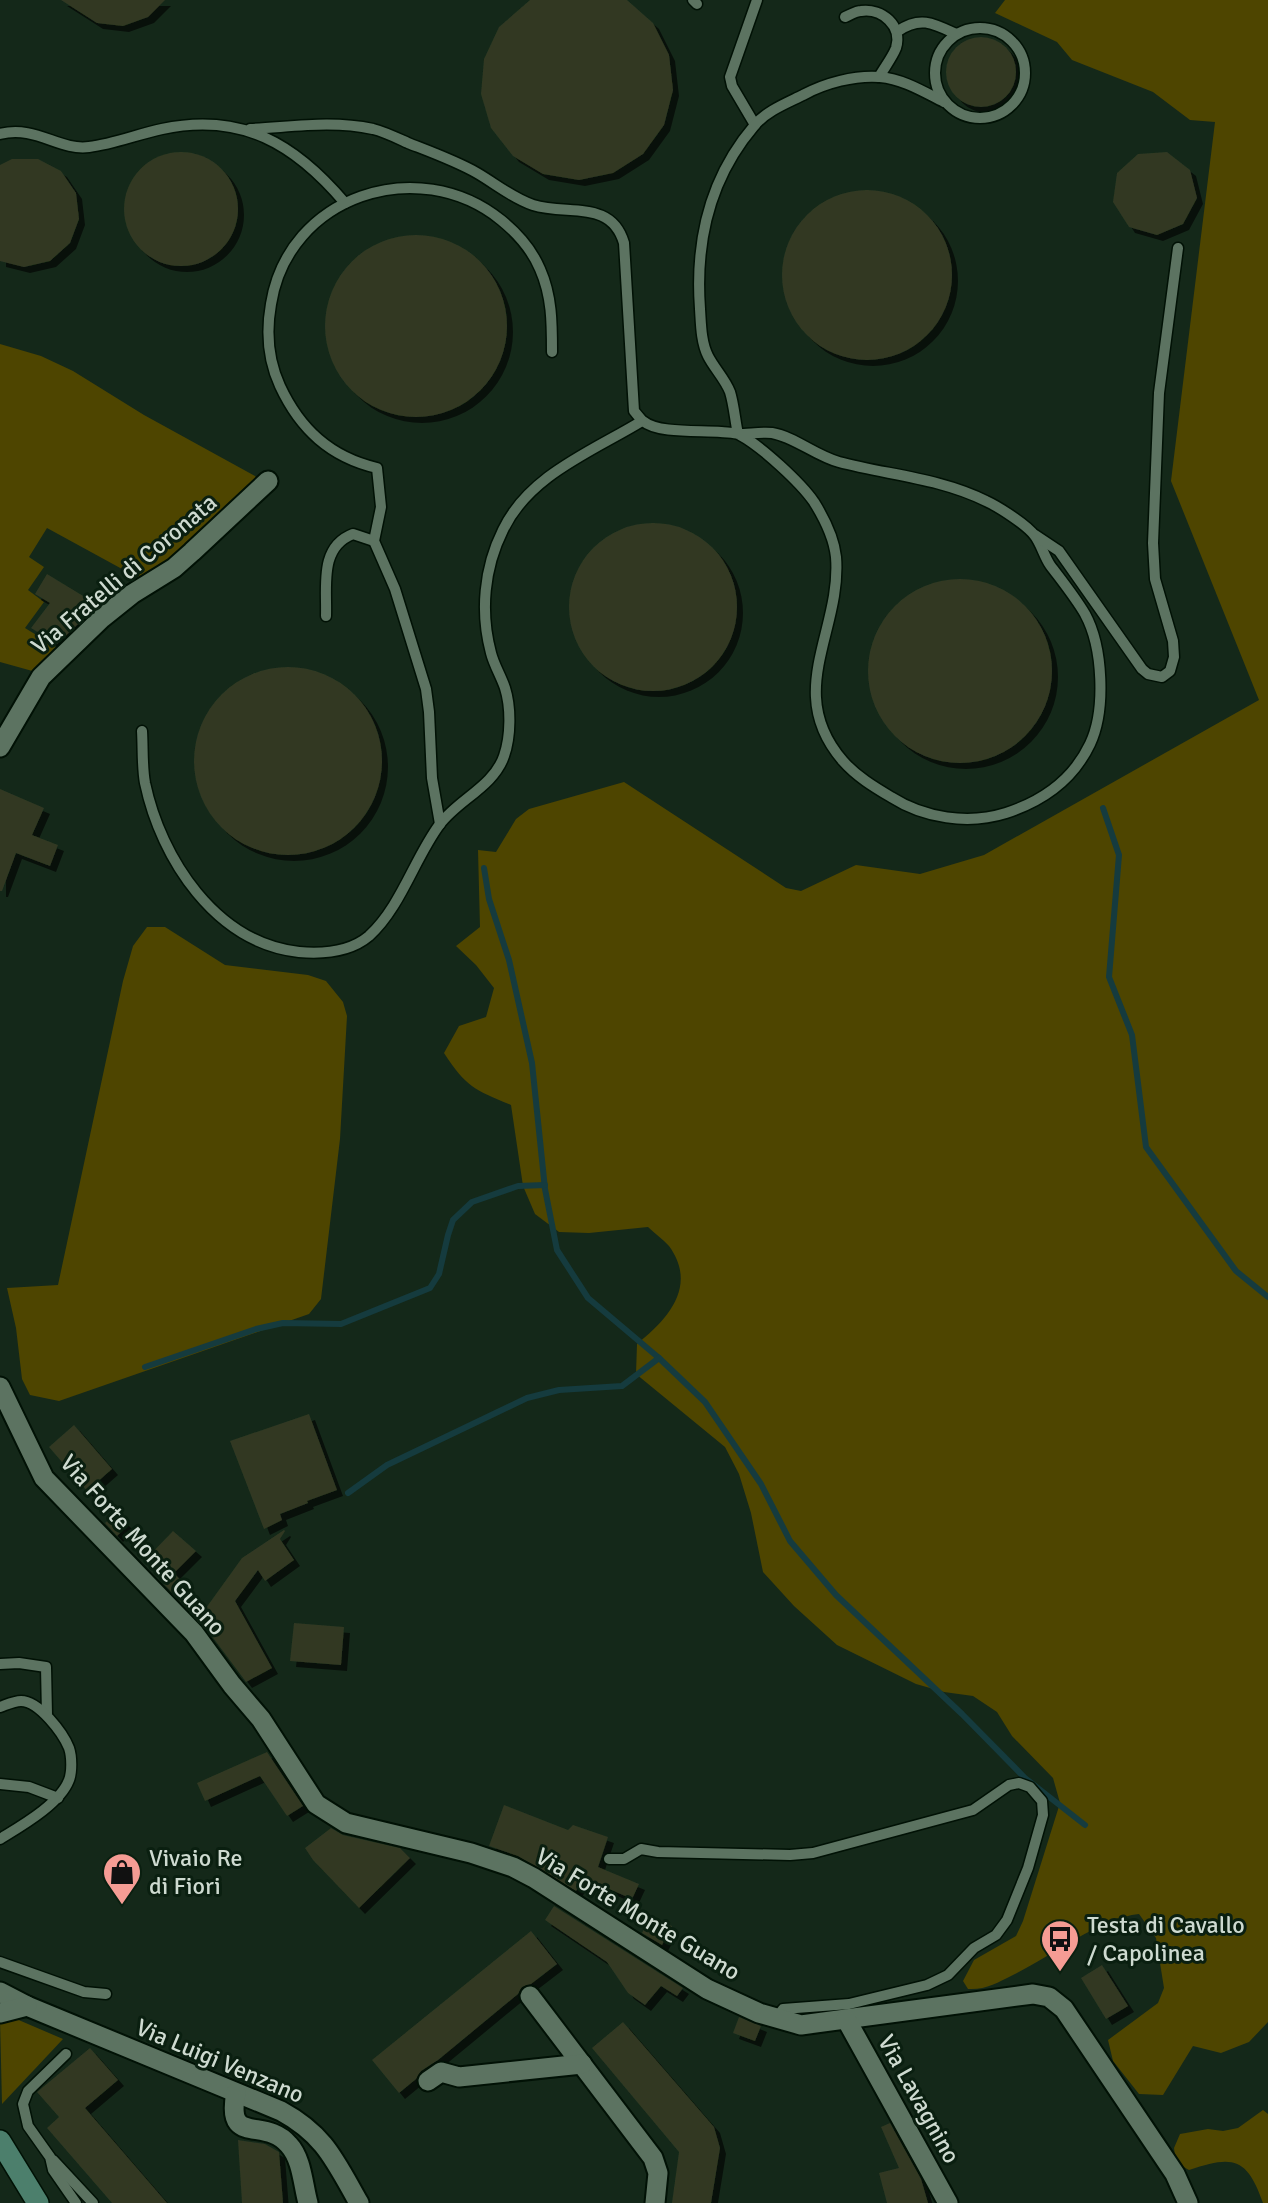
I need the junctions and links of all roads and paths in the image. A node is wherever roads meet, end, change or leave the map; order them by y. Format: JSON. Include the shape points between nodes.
{"nodes":[{"id":1,"x":757,"y":0,"type":"edge"},
{"id":2,"x":845,"y":17,"type":"dead end"},
{"id":3,"x":898,"y":31,"type":"junction"},
{"id":4,"x":956,"y":34,"type":"junction"},
{"id":5,"x":878,"y":77,"type":"junction"},
{"id":6,"x":944,"y":102,"type":"junction"},
{"id":7,"x":755,"y":125,"type":"junction"},
{"id":8,"x":250,"y":130,"type":"junction"},
{"id":9,"x":0,"y":134,"type":"edge"},
{"id":10,"x":345,"y":203,"type":"junction"},
{"id":11,"x":1178,"y":248,"type":"dead end"},
{"id":12,"x":552,"y":352,"type":"dead end"},
{"id":13,"x":642,"y":421,"type":"junction"},
{"id":14,"x":738,"y":434,"type":"junction"},
{"id":15,"x":268,"y":481,"type":"dead end"},
{"id":16,"x":1034,"y":535,"type":"junction"},
{"id":17,"x":374,"y":541,"type":"junction"},
{"id":18,"x":326,"y":616,"type":"dead end"},
{"id":19,"x":142,"y":730,"type":"dead end"},
{"id":20,"x":0,"y":747,"type":"edge"},
{"id":21,"x":440,"y":824,"type":"junction"},
{"id":22,"x":0,"y":1387,"type":"edge"},
{"id":23,"x":0,"y":1664,"type":"edge"},
{"id":24,"x":0,"y":1707,"type":"edge"},
{"id":25,"x":47,"y":1715,"type":"junction"},
{"id":26,"x":0,"y":1784,"type":"edge"},
{"id":27,"x":58,"y":1798,"type":"junction"},
{"id":28,"x":0,"y":1839,"type":"edge"},
{"id":29,"x":609,"y":1859,"type":"dead end"},
{"id":30,"x":0,"y":1962,"type":"edge"},
{"id":31,"x":0,"y":1992,"type":"edge"},
{"id":32,"x":106,"y":1994,"type":"dead end"},
{"id":33,"x":530,"y":1996,"type":"dead end"},
{"id":34,"x":27,"y":2006,"type":"junction"},
{"id":35,"x":0,"y":2013,"type":"edge"},
{"id":36,"x":776,"y":2019,"type":"junction"},
{"id":37,"x":846,"y":2019,"type":"junction"},
{"id":38,"x":66,"y":2054,"type":"dead end"},
{"id":39,"x":582,"y":2064,"type":"junction"},
{"id":40,"x":428,"y":2081,"type":"dead end"},
{"id":41,"x":236,"y":2093,"type":"junction"},
{"id":42,"x":0,"y":2141,"type":"edge"},
{"id":43,"x":50,"y":2157,"type":"junction"},
{"id":44,"x":38,"y":2203,"type":"edge"},
{"id":45,"x":76,"y":2203,"type":"edge"},
{"id":46,"x":93,"y":2203,"type":"edge"},
{"id":47,"x":308,"y":2203,"type":"edge"},
{"id":48,"x":359,"y":2203,"type":"edge"},
{"id":49,"x":655,"y":2203,"type":"edge"},
{"id":50,"x":948,"y":2203,"type":"edge"},
{"id":51,"x":1188,"y":2203,"type":"edge"}],
"edges":[{"from":1,"to":7,"type":"lane","via":[[730,77]]},
{"from":2,"to":3,"type":"lane","via":[[862,11],[876,13],[891,20]]},
{"from":3,"to":4,"type":"lane","via":[[922,22]]},
{"from":3,"to":5,"type":"lane","via":[[896,47]]},
{"from":4,"to":6,"type":"lane","via":[[944,44],[934,73]]},
{"from":4,"to":6,"type":"lane","via":[[970,28],[1000,32],[1021,54],[1024,83],[1009,108],[982,119],[968,117]]},
{"from":5,"to":6,"type":"lane","via":[[900,81]]},
{"from":5,"to":7,"type":"lane","via":[[812,90]]},
{"from":7,"to":14,"type":"lane","via":[[712,199],[703,226],[699,273],[702,338],[729,390]]},
{"from":8,"to":9,"type":"lane","via":[[194,123],[88,148],[31,132]]},
{"from":8,"to":10,"type":"lane","via":[[298,157]]},
{"from":8,"to":13,"type":"lane","via":[[327,123],[375,129],[476,173],[520,200],[548,209],[606,216],[621,232],[624,243],[632,397],[634,411]]},
{"from":10,"to":12,"type":"lane","via":[[359,195],[401,186],[444,190],[483,206],[516,232],[540,268],[552,309]]},
{"from":10,"to":17,"type":"lane","via":[[322,217],[293,248],[274,287],[267,329],[273,372],[292,410],[320,442],[377,468],[381,507]]},
{"from":11,"to":16,"type":"lane","via":[[1159,393],[1153,543],[1155,579],[1173,641],[1170,671],[1157,677],[1142,670],[1059,551]]},
{"from":13,"to":14,"type":"lane","via":[[660,428]]},
{"from":13,"to":21,"type":"lane","via":[[538,485],[503,529],[485,589],[489,645],[508,701],[507,744],[499,766]]},
{"from":14,"to":16,"type":"lane","via":[[773,433],[835,461],[966,491],[990,502]]},
{"from":14,"to":16,"type":"lane","via":[[779,465],[813,500],[830,533],[836,557],[835,592],[816,673],[816,707],[842,761],[903,805],[955,818],[1002,814],[1056,789],[1090,744],[1100,690],[1093,632]]},
{"from":15,"to":20,"type":"street","name":"Via Fratelli di Coronata","via":[[174,568],[102,618],[41,677]]},
{"from":17,"to":18,"type":"lane","via":[[353,534],[341,538],[334,548],[327,572]]},
{"from":17,"to":21,"type":"lane","via":[[395,589],[426,690]]},
{"from":19,"to":21,"type":"lane","via":[[149,799],[191,886],[225,922],[266,944],[313,953],[336,951],[369,936],[396,900]]},
{"from":22,"to":36,"type":"street","name":"Via Forte Monte Guano","via":[[44,1478],[194,1633],[261,1719],[316,1804],[346,1824],[513,1867],[707,1989]]},
{"from":23,"to":25,"type":"lane","via":[[46,1667]]},
{"from":24,"to":25,"type":"lane","via":[[22,1701]]},
{"from":25,"to":27,"type":"lane","via":[[69,1748],[69,1781]]},
{"from":26,"to":27,"type":"lane","via":[[29,1787]]},
{"from":27,"to":28,"type":"lane"},
{"from":29,"to":36,"type":"lane","via":[[624,1859],[641,1849],[813,1853],[973,1810],[1009,1785],[1030,1787],[1040,1797],[1043,1815],[1028,1868],[996,1936],[974,1948],[948,1975],[927,1984],[849,2004],[783,2009]]},
{"from":30,"to":32,"type":"lane","via":[[85,1993]]},
{"from":31,"to":34,"type":"street","name":"Via Luigi Venzano"},
{"from":33,"to":39,"type":"street"},
{"from":34,"to":35,"type":"street"},
{"from":34,"to":41,"type":"street","name":"Via Luigi Venzano"},
{"from":36,"to":37,"type":"street","name":"Via Forte Monte Guano","via":[[802,2025]]},
{"from":37,"to":50,"type":"street","name":"Via Lavagnino"},
{"from":37,"to":51,"type":"street","name":"Via Forte Monte Guano","via":[[1033,1994],[1049,1997],[1064,2009],[1136,2115],[1175,2174]]},
{"from":38,"to":43,"type":"lane","via":[[23,2101],[25,2120]]},
{"from":39,"to":40,"type":"street","via":[[459,2077],[441,2072]]},
{"from":39,"to":49,"type":"street","via":[[653,2158],[658,2173]]},
{"from":41,"to":47,"type":"street","via":[[236,2123],[284,2139],[293,2151]]},
{"from":41,"to":48,"type":"street","name":"Via Luigi Venzano","via":[[281,2110],[311,2130],[327,2147]]},
{"from":42,"to":44,"type":"main road"},
{"from":43,"to":45,"type":"lane","via":[[53,2170]]},
{"from":43,"to":46,"type":"lane"}]}
